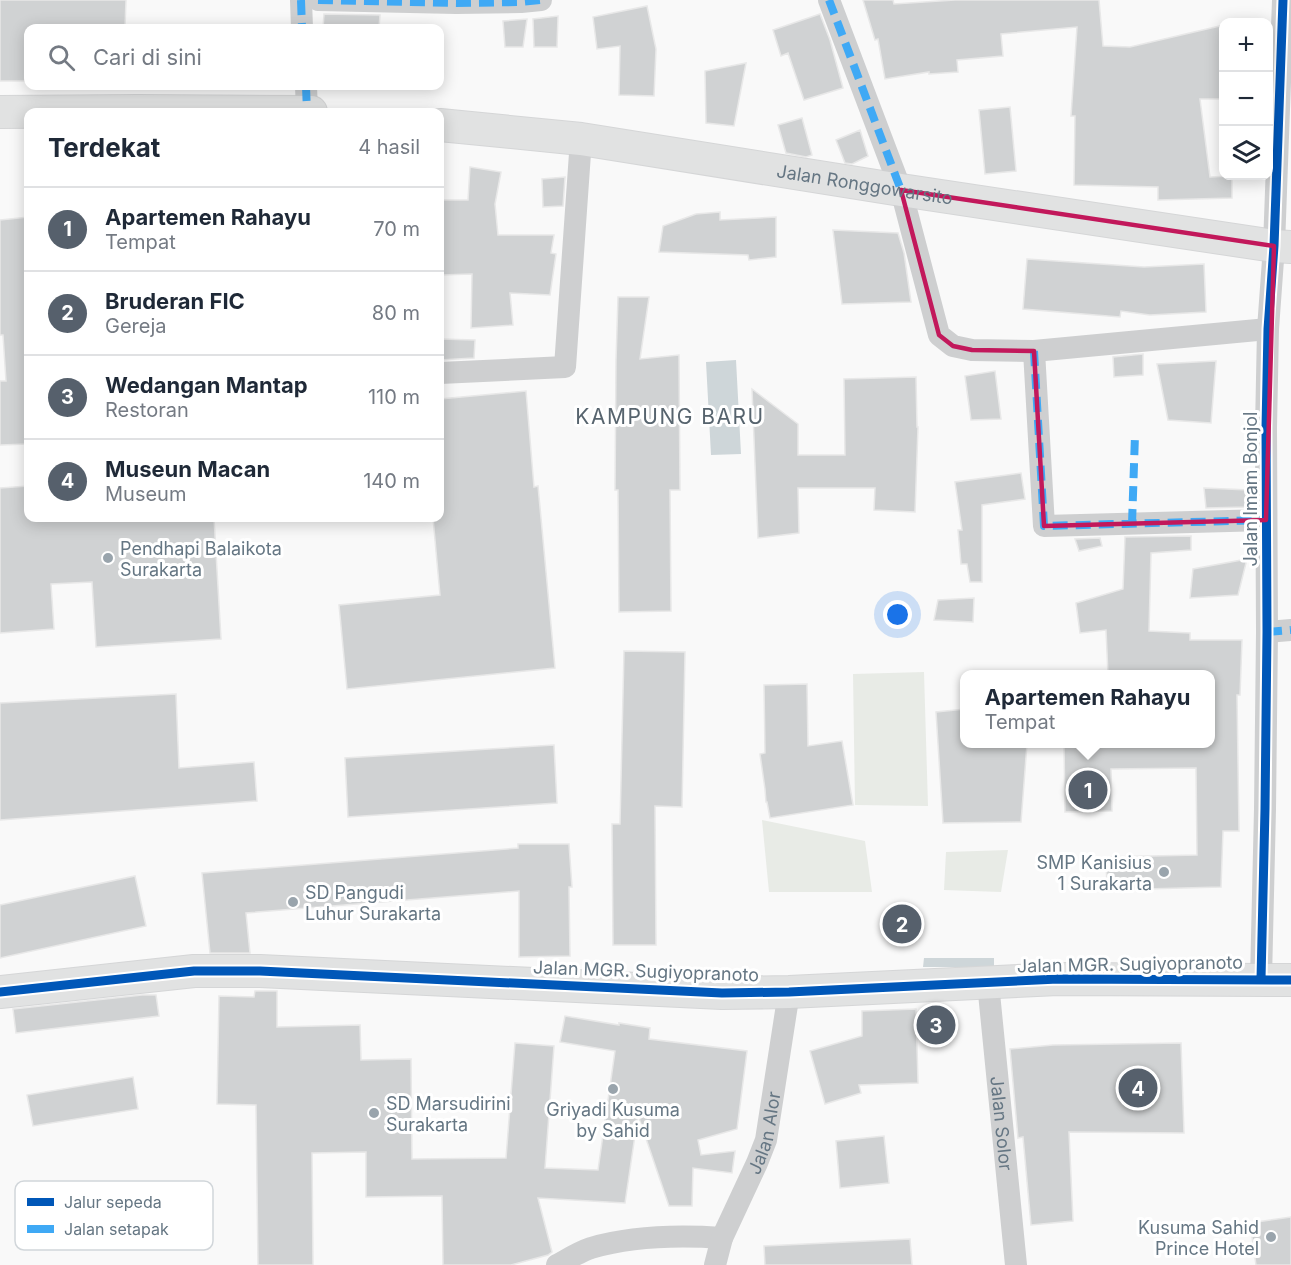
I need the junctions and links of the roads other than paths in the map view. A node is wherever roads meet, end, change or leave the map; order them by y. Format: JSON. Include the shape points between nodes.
{"nodes":[{"id":1,"x":301,"y":0,"type":"edge"},
{"id":2,"x":318,"y":0,"type":"edge"},
{"id":3,"x":829,"y":0,"type":"edge"},
{"id":4,"x":528,"y":1,"type":"edge"},
{"id":5,"x":1285,"y":9,"type":"edge"},
{"id":6,"x":302,"y":24,"type":"edge"},
{"id":7,"x":306,"y":90,"type":"edge"},
{"id":8,"x":309,"y":108,"type":"edge"},
{"id":9,"x":0,"y":112,"type":"edge"},
{"id":10,"x":24,"y":112,"type":"edge"},
{"id":11,"x":444,"y":125,"type":"edge"},
{"id":12,"x":581,"y":139,"type":"junction"},
{"id":13,"x":901,"y":190,"type":"junction"},
{"id":14,"x":1282,"y":246,"type":"edge"},
{"id":15,"x":1268,"y":329,"type":"junction"},
{"id":16,"x":1034,"y":351,"type":"junction"},
{"id":17,"x":444,"y":373,"type":"edge"},
{"id":18,"x":1266,"y":520,"type":"junction"},
{"id":19,"x":1291,"y":630,"type":"edge"},
{"id":20,"x":1267,"y":632,"type":"junction"},
{"id":21,"x":1276,"y":980,"type":"edge"},
{"id":22,"x":988,"y":983,"type":"junction"},
{"id":23,"x":0,"y":992,"type":"edge"},
{"id":24,"x":789,"y":992,"type":"junction"},
{"id":25,"x":722,"y":1238,"type":"junction"},
{"id":26,"x":557,"y":1265,"type":"edge"},
{"id":27,"x":715,"y":1265,"type":"edge"},
{"id":28,"x":1016,"y":1265,"type":"edge"}],
"edges":[{"from":1,"to":6,"type":"street"},
{"from":2,"to":4,"type":"street"},
{"from":3,"to":13,"type":"street"},
{"from":5,"to":14,"type":"street","name":"Jalan Imam Bonjol"},
{"from":7,"to":8,"type":"street"},
{"from":9,"to":10,"type":"street"},
{"from":11,"to":12,"type":"street","name":"Jalan Ronggowarsito"},
{"from":12,"to":13,"type":"street","name":"Jalan Ronggowarsito"},
{"from":12,"to":17,"type":"street","via":[[565,367]]},
{"from":13,"to":14,"type":"street","name":"Jalan Ronggowarsito"},
{"from":13,"to":16,"type":"street","via":[[939,335],[953,346],[972,350]]},
{"from":14,"to":15,"type":"street","name":"Jalan Imam Bonjol"},
{"from":15,"to":16,"type":"street"},
{"from":15,"to":18,"type":"street","name":"Jalan Imam Bonjol"},
{"from":16,"to":18,"type":"street","via":[[1044,526]]},
{"from":18,"to":20,"type":"street","name":"Jalan Imam Bonjol"},
{"from":19,"to":20,"type":"street"},
{"from":20,"to":21,"type":"street","name":"Jalan Imam Bonjol"},
{"from":21,"to":22,"type":"street","name":"Jalan MGR. Sugiyopranoto","via":[[1058,979]]},
{"from":22,"to":24,"type":"street","name":"Jalan MGR. Sugiyopranoto"},
{"from":22,"to":28,"type":"street","name":"Jalan Solor"},
{"from":23,"to":24,"type":"street","name":"Jalan MGR. Sugiyopranoto","via":[[221,970],[722,993]]},
{"from":24,"to":25,"type":"street","name":"Jalan Alor","via":[[766,1140]]},
{"from":25,"to":26,"type":"street","via":[[625,1241],[589,1249]]},
{"from":25,"to":27,"type":"street","name":"Jalan Alor"}]}
